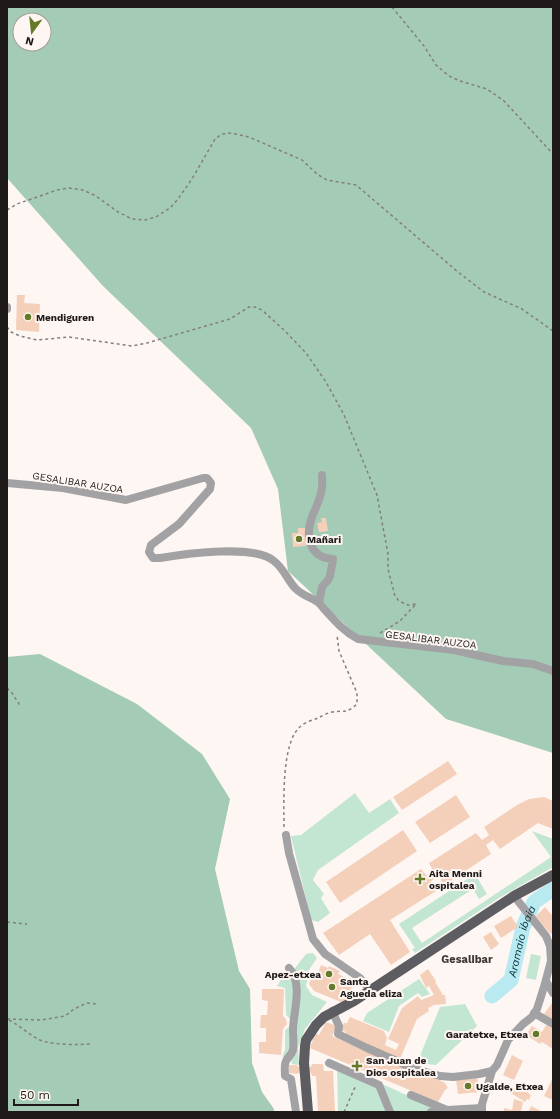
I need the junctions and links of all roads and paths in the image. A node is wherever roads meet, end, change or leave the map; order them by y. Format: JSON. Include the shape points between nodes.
{"nodes":[{"id":1,"x":392,"y":7,"type":"edge"},
{"id":2,"x":553,"y":154,"type":"edge"},
{"id":3,"x":7,"y":210,"type":"edge"},
{"id":4,"x":7,"y":327,"type":"edge"},
{"id":5,"x":553,"y":331,"type":"edge"},
{"id":6,"x":322,"y":475,"type":"dead end"},
{"id":7,"x":7,"y":483,"type":"edge"},
{"id":8,"x":319,"y":603,"type":"junction"},
{"id":9,"x":341,"y":627,"type":"junction"},
{"id":10,"x":363,"y":641,"type":"junction"},
{"id":11,"x":553,"y":671,"type":"edge"},
{"id":12,"x":7,"y":688,"type":"edge"},
{"id":13,"x":21,"y":707,"type":"dead end"},
{"id":14,"x":286,"y":835,"type":"joint"},
{"id":15,"x":553,"y":875,"type":"edge"},
{"id":16,"x":514,"y":896,"type":"junction"},
{"id":17,"x":7,"y":922,"type":"edge"},
{"id":18,"x":28,"y":924,"type":"dead end"},
{"id":19,"x":550,"y":938,"type":"edge"},
{"id":20,"x":289,"y":968,"type":"dead end"},
{"id":21,"x":546,"y":981,"type":"junction"},
{"id":22,"x":371,"y":991,"type":"junction"},
{"id":23,"x":553,"y":993,"type":"edge"},
{"id":24,"x":98,"y":1004,"type":"dead end"},
{"id":25,"x":332,"y":1012,"type":"junction"},
{"id":26,"x":534,"y":1013,"type":"junction"},
{"id":27,"x":7,"y":1019,"type":"edge"},
{"id":28,"x":553,"y":1024,"type":"edge"},
{"id":29,"x":90,"y":1044,"type":"dead end"},
{"id":30,"x":329,"y":1063,"type":"dead end"},
{"id":31,"x":492,"y":1071,"type":"junction"},
{"id":32,"x":360,"y":1076,"type":"junction"},
{"id":33,"x":411,"y":1095,"type":"dead end"},
{"id":34,"x":447,"y":1110,"type":"junction"},
{"id":35,"x":482,"y":1110,"type":"edge"},
{"id":36,"x":296,"y":1112,"type":"edge"},
{"id":37,"x":308,"y":1112,"type":"edge"},
{"id":38,"x":344,"y":1112,"type":"edge"},
{"id":39,"x":390,"y":1112,"type":"edge"},
{"id":40,"x":432,"y":1112,"type":"edge"}],
"edges":[{"from":1,"to":2,"type":"path","via":[[436,65],[449,76],[487,89],[504,101]]},
{"from":3,"to":5,"type":"path","via":[[17,204],[69,188],[90,193],[132,219],[145,220],[156,217],[178,199],[215,139],[222,134],[231,133],[249,137],[302,160],[327,180],[356,185],[484,292],[522,309]]},
{"from":4,"to":10,"type":"path","via":[[20,336],[37,340],[69,337],[132,346],[230,319],[249,307],[262,310],[306,353],[344,415],[377,495],[388,554],[388,569],[395,596],[408,605],[416,604],[400,621]]},
{"from":6,"to":8,"type":"street","via":[[322,494],[312,516],[309,537],[312,550],[326,559],[333,559],[330,576],[322,587]]},
{"from":7,"to":8,"type":"street","name":"GESALIBAR AUZOA","via":[[57,488],[126,500],[207,478],[211,483],[210,489],[179,524],[151,545],[151,556],[155,559],[191,553],[228,552],[264,555],[280,566],[296,589]]},
{"from":8,"to":9,"type":"street","name":"GESALIBAR AUZOA"},
{"from":9,"to":10,"type":"street","name":"GESALIBAR AUZOA"},
{"from":9,"to":14,"type":"path","via":[[337,635],[339,651],[357,693],[358,704],[350,711],[331,712],[301,726],[293,736],[288,748],[286,774]]},
{"from":10,"to":11,"type":"street","name":"GESALIBAR AUZOA","via":[[458,651],[503,661],[533,664]]},
{"from":12,"to":13,"type":"path"},
{"from":14,"to":22,"type":"street","via":[[313,940],[325,954],[360,978]]},
{"from":15,"to":16,"type":"main road"},
{"from":16,"to":19,"type":"street"},
{"from":16,"to":22,"type":"main road"},
{"from":17,"to":18,"type":"path"},
{"from":19,"to":21,"type":"street","via":[[550,961]]},
{"from":20,"to":36,"type":"street","via":[[297,985],[294,1042],[292,1052],[285,1062],[285,1076],[291,1078]]},
{"from":21,"to":23,"type":"street"},
{"from":21,"to":26,"type":"street"},
{"from":22,"to":25,"type":"main road"},
{"from":24,"to":27,"type":"path","via":[[87,1003],[65,1016],[42,1020]]},
{"from":25,"to":31,"type":"street","via":[[339,1026],[338,1034],[415,1069],[453,1078]]},
{"from":25,"to":37,"type":"main road","via":[[316,1025],[306,1040],[304,1063]]},
{"from":26,"to":28,"type":"street"},
{"from":26,"to":31,"type":"street","via":[[508,1040],[498,1065]]},
{"from":27,"to":29,"type":"path","via":[[39,1040],[74,1045]]},
{"from":30,"to":32,"type":"street"},
{"from":31,"to":35,"type":"street"},
{"from":32,"to":38,"type":"path"},
{"from":32,"to":39,"type":"street","via":[[379,1085]]},
{"from":33,"to":34,"type":"street"},
{"from":34,"to":35,"type":"street"},
{"from":34,"to":40,"type":"street"}]}
